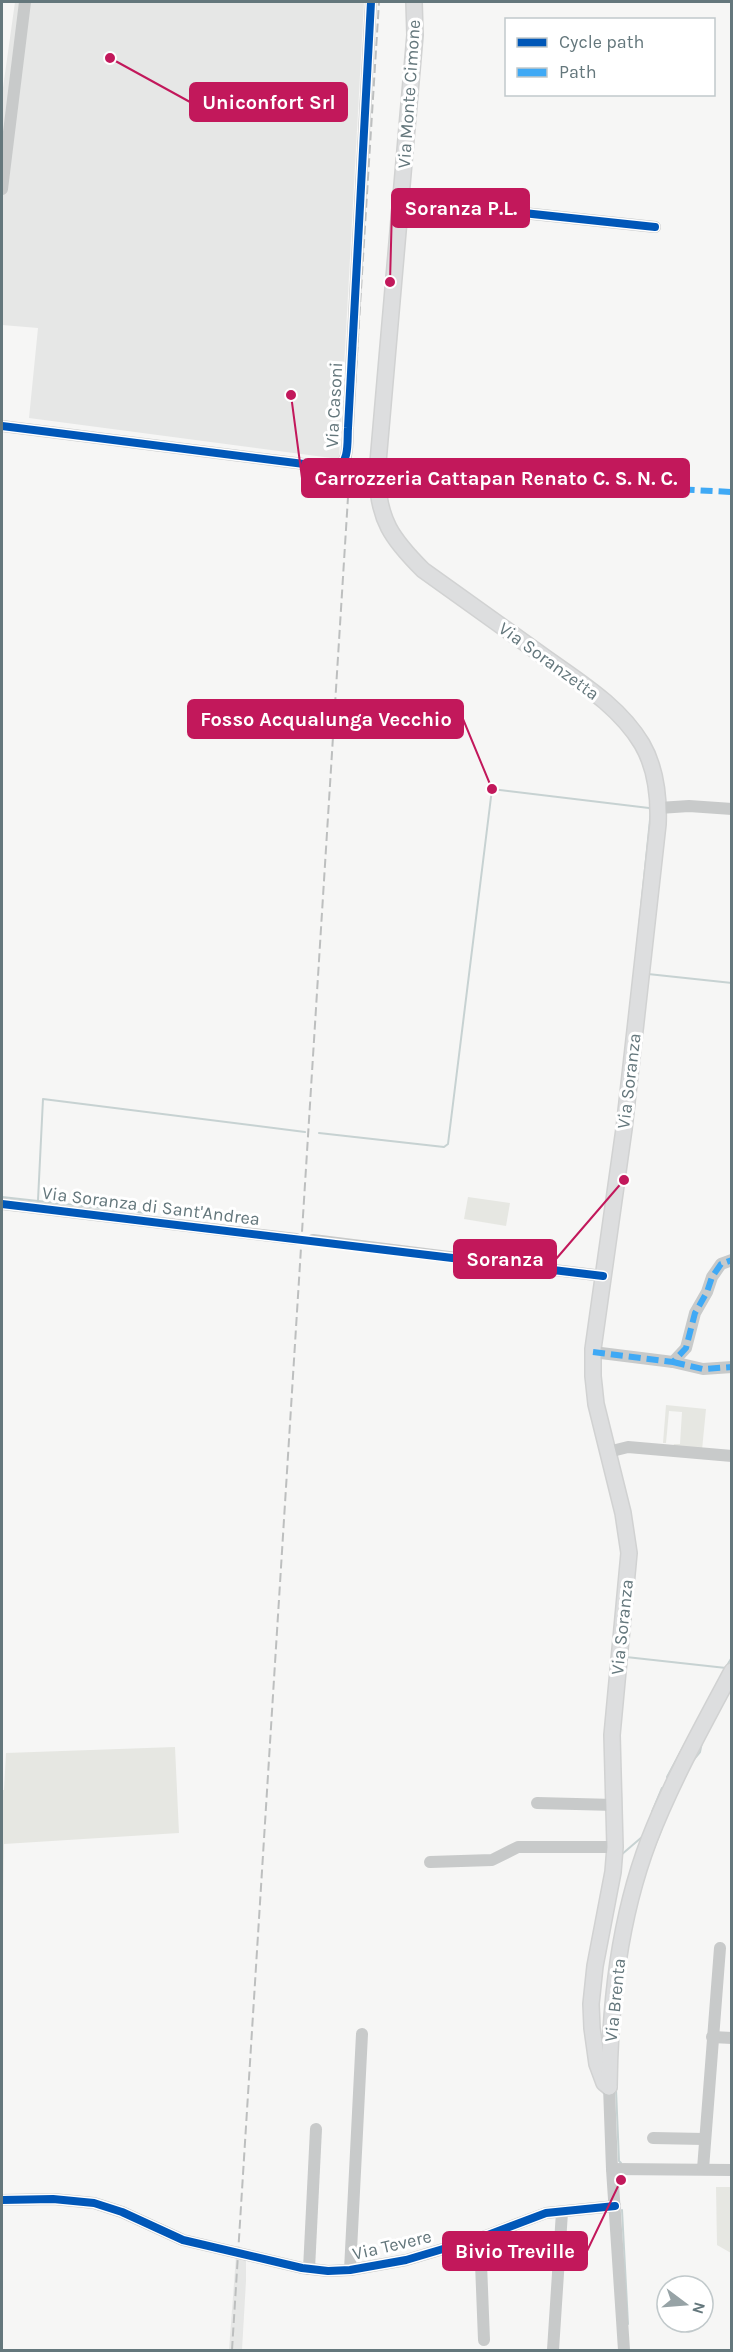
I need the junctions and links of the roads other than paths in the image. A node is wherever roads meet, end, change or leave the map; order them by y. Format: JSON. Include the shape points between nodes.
{"nodes":[{"id":1,"x":25,"y":2,"type":"edge"},
{"id":2,"x":371,"y":2,"type":"edge"},
{"id":3,"x":414,"y":2,"type":"edge"},
{"id":4,"x":2,"y":189,"type":"edge"},
{"id":5,"x":401,"y":200,"type":"junction"},
{"id":6,"x":655,"y":227,"type":"dead end"},
{"id":7,"x":2,"y":426,"type":"edge"},
{"id":8,"x":377,"y":474,"type":"joint"},
{"id":9,"x":659,"y":808,"type":"junction"},
{"id":10,"x":732,"y":809,"type":"edge"},
{"id":11,"x":2,"y":1204,"type":"edge"},
{"id":12,"x":296,"y":1239,"type":"dead end"},
{"id":13,"x":313,"y":1240,"type":"dead end"},
{"id":14,"x":732,"y":1260,"type":"edge"},
{"id":15,"x":603,"y":1276,"type":"junction"},
{"id":16,"x":593,"y":1352,"type":"junction"},
{"id":17,"x":673,"y":1362,"type":"junction"},
{"id":18,"x":732,"y":1367,"type":"edge"},
{"id":19,"x":608,"y":1452,"type":"junction"},
{"id":20,"x":732,"y":1456,"type":"edge"},
{"id":21,"x":732,"y":1671,"type":"edge"},
{"id":22,"x":537,"y":1803,"type":"dead end"},
{"id":23,"x":615,"y":1805,"type":"junction"},
{"id":24,"x":615,"y":1847,"type":"junction"},
{"id":25,"x":430,"y":1862,"type":"dead end"},
{"id":26,"x":720,"y":1948,"type":"dead end"},
{"id":27,"x":362,"y":2034,"type":"dead end"},
{"id":28,"x":712,"y":2037,"type":"junction"},
{"id":29,"x":732,"y":2038,"type":"edge"},
{"id":30,"x":609,"y":2087,"type":"junction"},
{"id":31,"x":316,"y":2129,"type":"dead end"},
{"id":32,"x":653,"y":2139,"type":"dead end"},
{"id":33,"x":704,"y":2139,"type":"junction"},
{"id":34,"x":612,"y":2169,"type":"junction"},
{"id":35,"x":704,"y":2169,"type":"junction"},
{"id":36,"x":732,"y":2170,"type":"edge"},
{"id":37,"x":2,"y":2200,"type":"edge"},
{"id":38,"x":615,"y":2206,"type":"junction"},
{"id":39,"x":562,"y":2212,"type":"junction"},
{"id":40,"x":480,"y":2238,"type":"junction"},
{"id":41,"x":309,"y":2269,"type":"junction"},
{"id":42,"x":350,"y":2271,"type":"junction"},
{"id":43,"x":484,"y":2340,"type":"dead end"},
{"id":44,"x":553,"y":2350,"type":"edge"},
{"id":45,"x":624,"y":2350,"type":"edge"}],
"edges":[{"from":1,"to":4,"type":"street"},
{"from":2,"to":7,"type":"street","name":"Via Casoni","via":[[343,465],[336,468],[290,463]]},
{"from":3,"to":5,"type":"main road","name":"Via Monte Cimone","via":[[415,35]]},
{"from":5,"to":6,"type":"street"},
{"from":5,"to":8,"type":"main road","name":"Via Monte Cimone"},
{"from":8,"to":9,"type":"main road","name":"Via Soranzetta","via":[[381,513],[401,548],[423,570],[612,707],[632,729],[650,763]]},
{"from":9,"to":10,"type":"street"},
{"from":9,"to":15,"type":"main road","name":"Via Soranza","via":[[624,1129]]},
{"from":11,"to":12,"type":"street","name":"Via Soranza di Sant'Andrea"},
{"from":13,"to":15,"type":"street"},
{"from":14,"to":17,"type":"street","via":[[721,1264],[712,1276],[695,1312],[686,1348]]},
{"from":15,"to":16,"type":"main road","name":"Via Soranza"},
{"from":16,"to":17,"type":"street"},
{"from":16,"to":19,"type":"main road","name":"Via Soranza","via":[[594,1390]]},
{"from":17,"to":18,"type":"street","via":[[703,1369]]},
{"from":19,"to":20,"type":"street","via":[[628,1447]]},
{"from":19,"to":23,"type":"main road","name":"Via Soranza","via":[[629,1553],[612,1735]]},
{"from":21,"to":30,"type":"main road","name":"Via Brenta","via":[[674,1780],[648,1842],[627,1911],[616,1970]]},
{"from":22,"to":23,"type":"street"},
{"from":23,"to":24,"type":"main road","name":"Via Soranza"},
{"from":24,"to":25,"type":"street","via":[[518,1847],[492,1860]]},
{"from":24,"to":30,"type":"main road","name":"Via Soranza","via":[[591,2004],[597,2064]]},
{"from":26,"to":28,"type":"street"},
{"from":27,"to":42,"type":"street","name":"Via Tevere"},
{"from":28,"to":29,"type":"street"},
{"from":28,"to":33,"type":"street"},
{"from":30,"to":34,"type":"street","name":"Via Brenta"},
{"from":31,"to":41,"type":"street"},
{"from":32,"to":33,"type":"street"},
{"from":33,"to":35,"type":"street"},
{"from":34,"to":35,"type":"street"},
{"from":34,"to":38,"type":"street","name":"Via Brenta"},
{"from":35,"to":36,"type":"street"},
{"from":37,"to":41,"type":"street","name":"Via Tevere","via":[[94,2203],[183,2240]]},
{"from":38,"to":39,"type":"street","name":"Via Tevere"},
{"from":38,"to":45,"type":"street","name":"Via Brenta"},
{"from":39,"to":40,"type":"street","name":"Via Tevere","via":[[535,2217]]},
{"from":39,"to":44,"type":"street"},
{"from":40,"to":42,"type":"street","name":"Via Tevere","via":[[406,2260]]},
{"from":40,"to":43,"type":"street"},
{"from":41,"to":42,"type":"street","name":"Via Tevere"}]}
